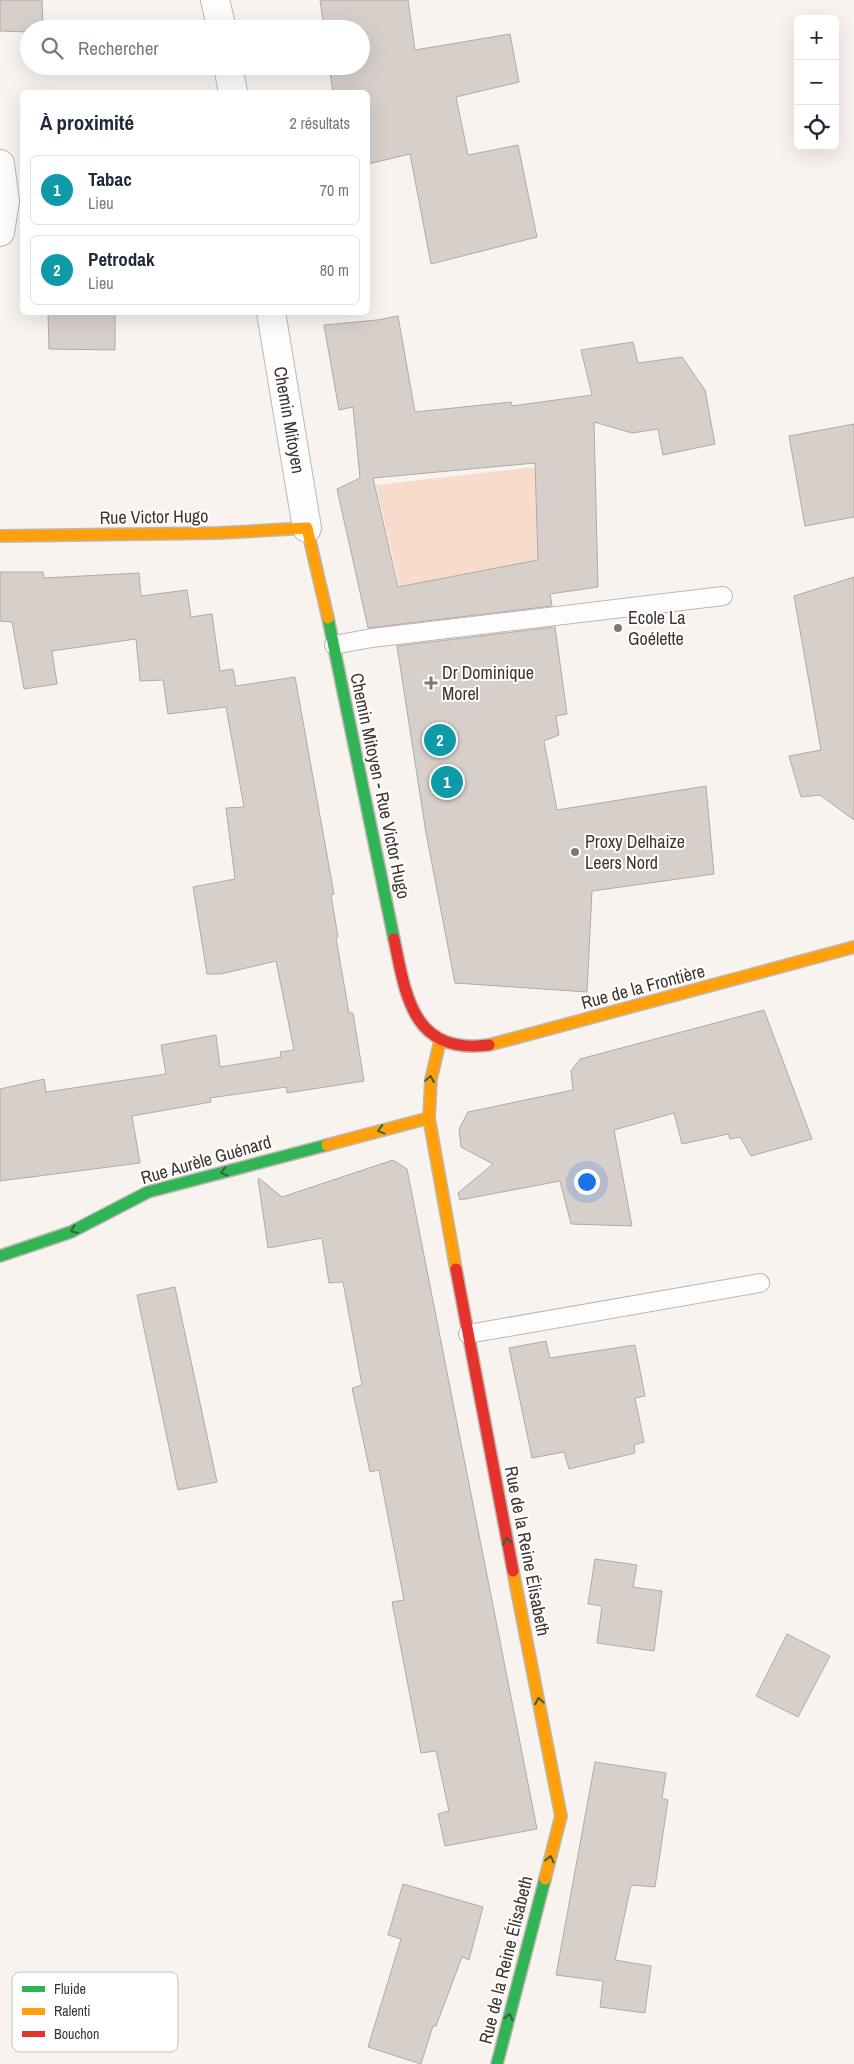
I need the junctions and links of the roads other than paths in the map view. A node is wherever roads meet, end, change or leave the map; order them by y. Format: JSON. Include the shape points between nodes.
{"nodes":[{"id":1,"x":215,"y":0,"type":"edge"},
{"id":2,"x":220,"y":20,"type":"edge"},
{"id":3,"x":230,"y":75,"type":"edge"},
{"id":4,"x":233,"y":90,"type":"edge"},
{"id":5,"x":0,"y":164,"type":"edge"},
{"id":6,"x":0,"y":232,"type":"edge"},
{"id":7,"x":272,"y":315,"type":"edge"},
{"id":8,"x":307,"y":528,"type":"junction"},
{"id":9,"x":0,"y":536,"type":"edge"},
{"id":10,"x":723,"y":596,"type":"dead end"},
{"id":11,"x":334,"y":645,"type":"junction"},
{"id":12,"x":854,"y":947,"type":"edge"},
{"id":13,"x":440,"y":1041,"type":"junction"},
{"id":14,"x":428,"y":1118,"type":"junction"},
{"id":15,"x":0,"y":1256,"type":"edge"},
{"id":16,"x":760,"y":1283,"type":"dead end"},
{"id":17,"x":468,"y":1334,"type":"junction"},
{"id":18,"x":497,"y":2064,"type":"edge"}],
"edges":[{"from":1,"to":2,"type":"street"},
{"from":3,"to":4,"type":"street"},
{"from":5,"to":6,"type":"street","via":[[5,201]]},
{"from":7,"to":8,"type":"street","name":"Chemin Mitoyen"},
{"from":8,"to":9,"type":"street","name":"Rue Victor Hugo","via":[[219,533]]},
{"from":8,"to":11,"type":"street","name":"Chemin Mitoyen - Rue Victor Hugo"},
{"from":10,"to":11,"type":"lane"},
{"from":11,"to":13,"type":"street","name":"Chemin Mitoyen - Rue Victor Hugo","via":[[404,988],[416,1018]]},
{"from":12,"to":13,"type":"street","name":"Rue de la Frontière","via":[[492,1046],[468,1048]]},
{"from":14,"to":13,"type":"street","name":"Rue de la Reine Élisabeth","one_way":true,"via":[[432,1067]]},
{"from":14,"to":15,"type":"street","name":"Rue Aurèle Guénard","one_way":true,"via":[[148,1192],[70,1232]]},
{"from":14,"to":17,"type":"street","name":"Rue de la Reine Élisabeth"},
{"from":16,"to":17,"type":"lane"},
{"from":18,"to":17,"type":"street","name":"Rue de la Reine Élisabeth","one_way":true,"via":[[561,1816]]}]}
